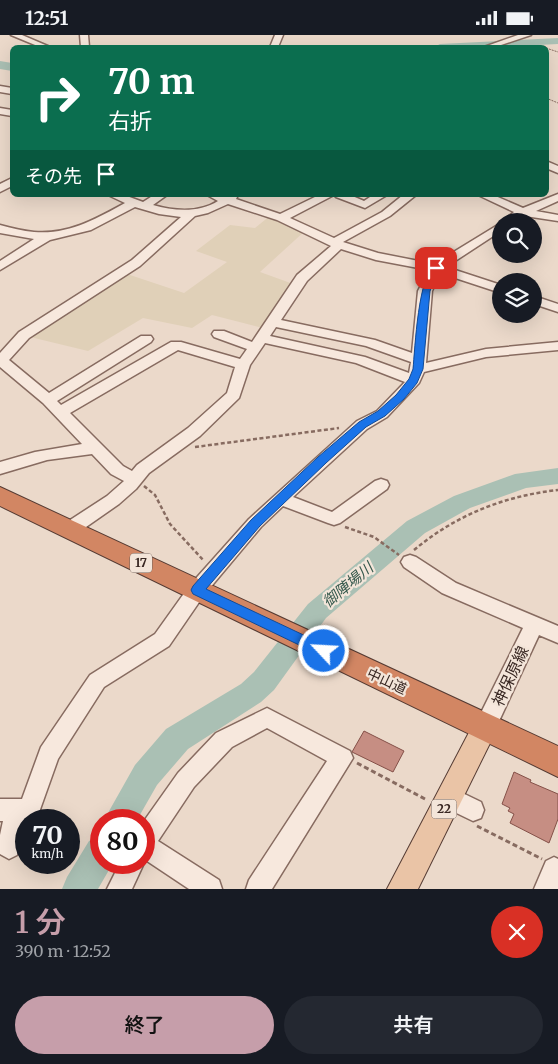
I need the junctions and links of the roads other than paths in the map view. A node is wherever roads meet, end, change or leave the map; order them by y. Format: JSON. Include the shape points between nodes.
{"nodes":[{"id":1,"x":15,"y":35,"type":"edge"},
{"id":2,"x":527,"y":35,"type":"edge"},
{"id":3,"x":41,"y":45,"type":"edge"},
{"id":4,"x":495,"y":45,"type":"edge"},
{"id":5,"x":119,"y":197,"type":"edge"},
{"id":6,"x":157,"y":197,"type":"edge"},
{"id":7,"x":232,"y":197,"type":"edge"},
{"id":8,"x":324,"y":197,"type":"edge"},
{"id":9,"x":345,"y":197,"type":"edge"},
{"id":10,"x":378,"y":197,"type":"edge"},
{"id":11,"x":407,"y":197,"type":"edge"},
{"id":12,"x":488,"y":197,"type":"edge"},
{"id":13,"x":558,"y":197,"type":"edge"},
{"id":14,"x":139,"y":205,"type":"junction"},
{"id":15,"x":523,"y":213,"type":"joint"},
{"id":16,"x":190,"y":215,"type":"junction"},
{"id":17,"x":542,"y":216,"type":"edge"},
{"id":18,"x":281,"y":218,"type":"junction"},
{"id":19,"x":558,"y":218,"type":"edge"},
{"id":20,"x":0,"y":229,"type":"edge"},
{"id":21,"x":492,"y":232,"type":"edge"},
{"id":22,"x":46,"y":237,"type":"junction"},
{"id":23,"x":337,"y":244,"type":"junction"},
{"id":24,"x":0,"y":265,"type":"edge"},
{"id":25,"x":436,"y":268,"type":"junction"},
{"id":26,"x":492,"y":286,"type":"edge"},
{"id":27,"x":542,"y":303,"type":"edge"},
{"id":28,"x":558,"y":308,"type":"edge"},
{"id":29,"x":273,"y":323,"type":"junction"},
{"id":30,"x":219,"y":334,"type":"dead end"},
{"id":31,"x":146,"y":339,"type":"dead end"},
{"id":32,"x":259,"y":343,"type":"junction"},
{"id":33,"x":558,"y":346,"type":"edge"},
{"id":34,"x":0,"y":361,"type":"edge"},
{"id":35,"x":243,"y":365,"type":"junction"},
{"id":36,"x":417,"y":370,"type":"junction"},
{"id":37,"x":48,"y":400,"type":"junction"},
{"id":38,"x":60,"y":412,"type":"junction"},
{"id":39,"x":95,"y":448,"type":"junction"},
{"id":40,"x":0,"y":468,"type":"edge"},
{"id":41,"x":134,"y":480,"type":"junction"},
{"id":42,"x":382,"y":485,"type":"dead end"},
{"id":43,"x":0,"y":496,"type":"edge"},
{"id":44,"x":282,"y":499,"type":"junction"},
{"id":45,"x":70,"y":529,"type":"junction"},
{"id":46,"x":406,"y":559,"type":"road end"},
{"id":47,"x":206,"y":581,"type":"junction"},
{"id":48,"x":534,"y":625,"type":"junction"},
{"id":49,"x":558,"y":635,"type":"edge"},
{"id":50,"x":485,"y":727,"type":"junction"},
{"id":51,"x":558,"y":762,"type":"edge"},
{"id":52,"x":8,"y":811,"type":"edge"},
{"id":53,"x":155,"y":825,"type":"edge"},
{"id":54,"x":9,"y":847,"type":"dead end"},
{"id":55,"x":155,"y":852,"type":"edge"},
{"id":56,"x":126,"y":874,"type":"edge"},
{"id":57,"x":119,"y":889,"type":"edge"},
{"id":58,"x":210,"y":889,"type":"edge"},
{"id":59,"x":258,"y":889,"type":"edge"},
{"id":60,"x":402,"y":889,"type":"edge"}],
"edges":[{"from":1,"to":3,"type":"street"},
{"from":2,"to":4,"type":"street"},
{"from":5,"to":14,"type":"street"},
{"from":6,"to":14,"type":"street"},
{"from":7,"to":16,"type":"street","via":[[218,207]]},
{"from":7,"to":18,"type":"street"},
{"from":8,"to":18,"type":"street"},
{"from":9,"to":10,"type":"street","via":[[365,205]]},
{"from":11,"to":23,"type":"street"},
{"from":12,"to":15,"type":"street"},
{"from":13,"to":15,"type":"street"},
{"from":14,"to":16,"type":"street"},
{"from":14,"to":22,"type":"street","via":[[86,229]]},
{"from":16,"to":34,"type":"street","via":[[136,263],[24,335]]},
{"from":17,"to":19,"type":"street"},
{"from":18,"to":23,"type":"street"},
{"from":20,"to":22,"type":"street"},
{"from":21,"to":25,"type":"street"},
{"from":22,"to":24,"type":"street"},
{"from":23,"to":25,"type":"street"},
{"from":23,"to":29,"type":"street","via":[[302,278]]},
{"from":25,"to":26,"type":"street"},
{"from":25,"to":36,"type":"street","via":[[426,291]]},
{"from":27,"to":28,"type":"street"},
{"from":29,"to":32,"type":"street"},
{"from":29,"to":36,"type":"street","via":[[370,343]]},
{"from":30,"to":32,"type":"street"},
{"from":31,"to":37,"type":"street"},
{"from":32,"to":35,"type":"street"},
{"from":32,"to":36,"type":"street"},
{"from":33,"to":36,"type":"street","via":[[486,353]]},
{"from":34,"to":37,"type":"street"},
{"from":35,"to":38,"type":"street","via":[[176,345]]},
{"from":35,"to":41,"type":"street","via":[[234,395]]},
{"from":36,"to":44,"type":"street","via":[[400,397],[362,425]]},
{"from":37,"to":38,"type":"street"},
{"from":38,"to":39,"type":"street"},
{"from":39,"to":40,"type":"street","via":[[62,451]]},
{"from":39,"to":41,"type":"street","via":[[117,470]]},
{"from":41,"to":45,"type":"street","via":[[113,500]]},
{"from":42,"to":44,"type":"street","via":[[334,519]]},
{"from":43,"to":45,"type":"highway","name":"中山道","number":"17"},
{"from":44,"to":47,"type":"street","via":[[255,523]]},
{"from":45,"to":47,"type":"highway","name":"中山道","number":"17"},
{"from":46,"to":48,"type":"street","via":[[449,589]]},
{"from":47,"to":50,"type":"highway","name":"中山道","number":"17","via":[[282,630]]},
{"from":47,"to":52,"type":"street","via":[[162,640],[97,681],[50,755],[29,810]]},
{"from":48,"to":49,"type":"street"},
{"from":48,"to":50,"type":"street","name":"神保原線"},
{"from":50,"to":51,"type":"highway","name":"中山道","number":"17"},
{"from":50,"to":60,"type":"main road","number":"22","via":[[455,808]]},
{"from":52,"to":54,"type":"street"},
{"from":53,"to":59,"type":"street","via":[[186,780],[224,740],[267,717],[342,758]]},
{"from":55,"to":58,"type":"street"},
{"from":56,"to":57,"type":"street"}]}
